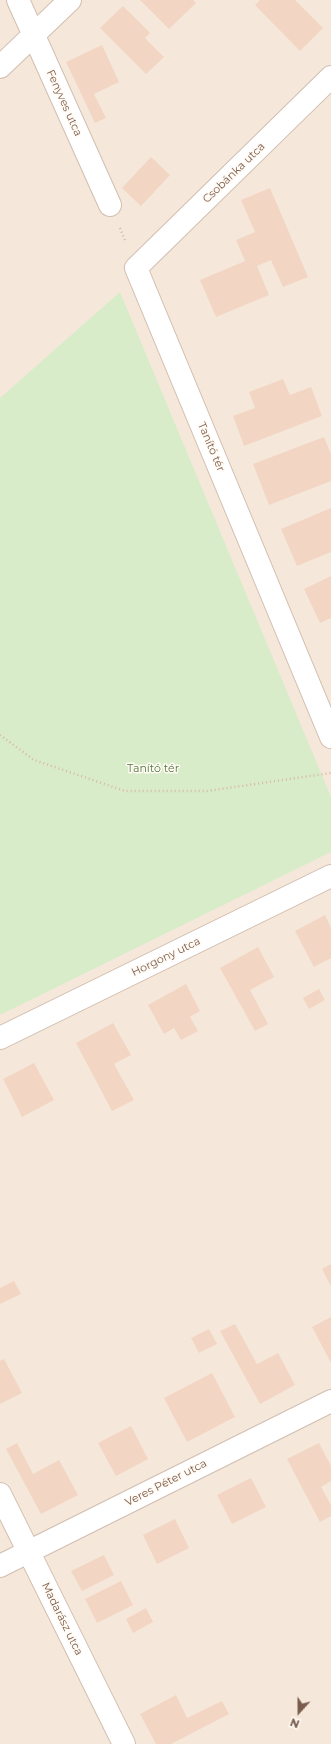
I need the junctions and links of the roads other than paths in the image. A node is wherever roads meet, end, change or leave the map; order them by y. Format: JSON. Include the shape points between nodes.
{"nodes":[{"id":1,"x":18,"y":0,"type":"edge"},
{"id":2,"x":70,"y":0,"type":"edge"},
{"id":3,"x":34,"y":34,"type":"junction"},
{"id":4,"x":0,"y":67,"type":"edge"},
{"id":5,"x":331,"y":77,"type":"edge"},
{"id":6,"x":110,"y":205,"type":"road end"},
{"id":7,"x":136,"y":268,"type":"joint"},
{"id":8,"x":331,"y":737,"type":"edge"},
{"id":9,"x":331,"y":876,"type":"edge"},
{"id":10,"x":0,"y":1038,"type":"edge"},
{"id":11,"x":331,"y":1401,"type":"edge"},
{"id":12,"x":0,"y":1494,"type":"edge"},
{"id":13,"x":29,"y":1552,"type":"junction"},
{"id":14,"x":0,"y":1566,"type":"edge"},
{"id":15,"x":124,"y":1744,"type":"edge"}],
"edges":[{"from":1,"to":3,"type":"street","name":"Fenyves utca"},
{"from":2,"to":3,"type":"street"},
{"from":3,"to":4,"type":"street"},
{"from":3,"to":6,"type":"street","name":"Fenyves utca"},
{"from":5,"to":7,"type":"street","name":"Csobánka utca"},
{"from":7,"to":8,"type":"street","name":"Tanító tér"},
{"from":9,"to":10,"type":"street","name":"Horgony utca"},
{"from":11,"to":13,"type":"street","name":"Veres Péter utca"},
{"from":12,"to":13,"type":"street","name":"Madarász utca"},
{"from":13,"to":14,"type":"street","name":"Veres Péter utca"},
{"from":13,"to":15,"type":"street","name":"Madarász utca"}]}
